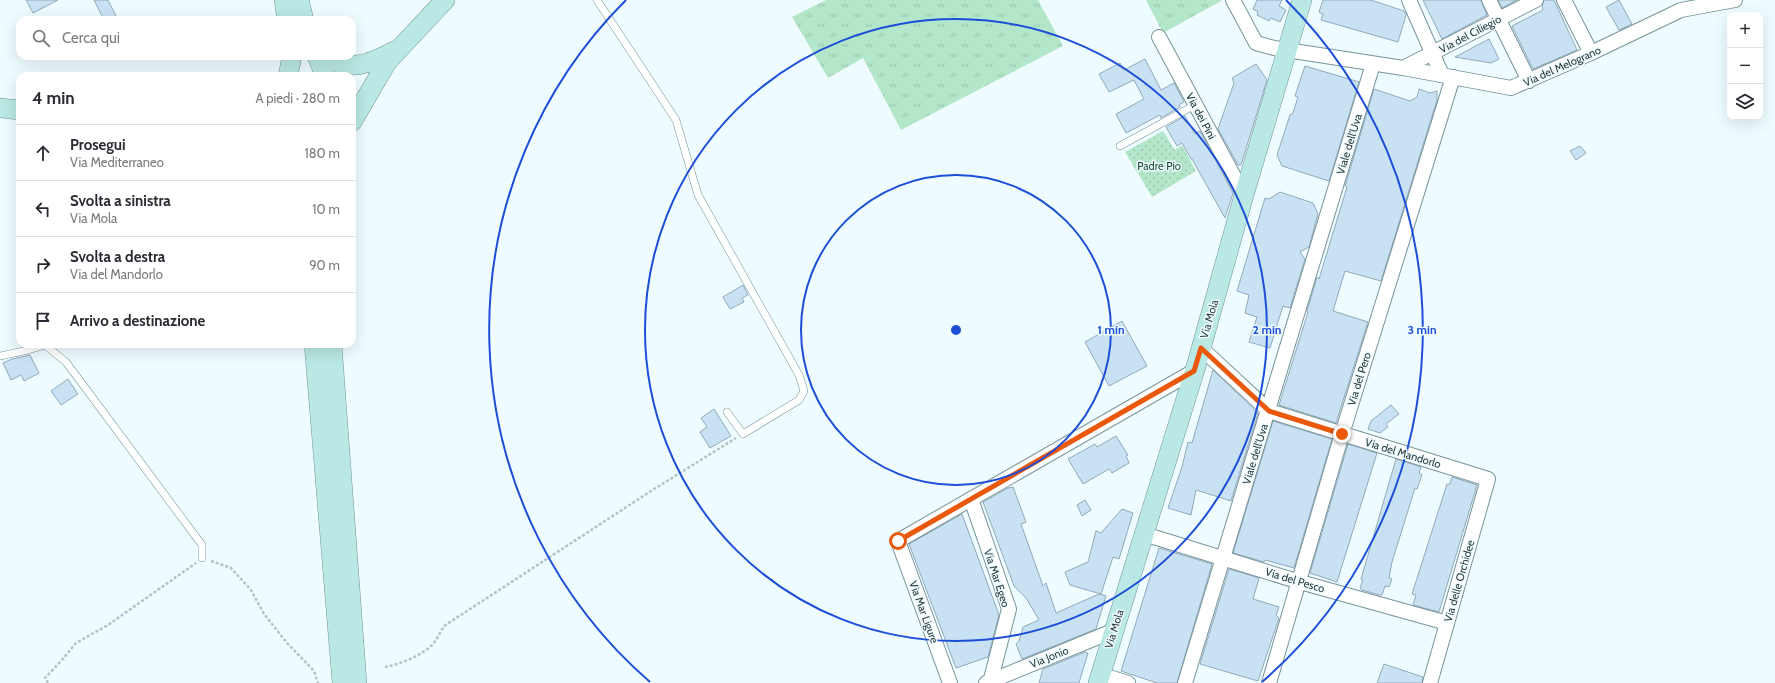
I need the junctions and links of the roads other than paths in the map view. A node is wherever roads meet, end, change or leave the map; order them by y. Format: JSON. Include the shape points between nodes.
{"nodes":[{"id":1,"x":284,"y":0,"type":"edge"},
{"id":2,"x":298,"y":0,"type":"edge"},
{"id":3,"x":444,"y":0,"type":"edge"},
{"id":4,"x":597,"y":0,"type":"edge"},
{"id":5,"x":1232,"y":0,"type":"edge"},
{"id":6,"x":1302,"y":0,"type":"edge"},
{"id":7,"x":1409,"y":0,"type":"edge"},
{"id":8,"x":1489,"y":0,"type":"edge"},
{"id":9,"x":1536,"y":0,"type":"edge"},
{"id":10,"x":1564,"y":0,"type":"edge"},
{"id":11,"x":1735,"y":0,"type":"edge"},
{"id":12,"x":286,"y":16,"type":"edge"},
{"id":13,"x":303,"y":16,"type":"edge"},
{"id":14,"x":1498,"y":19,"type":"junction"},
{"id":15,"x":1159,"y":36,"type":"dead end"},
{"id":16,"x":402,"y":46,"type":"junction"},
{"id":17,"x":1287,"y":50,"type":"junction"},
{"id":18,"x":1590,"y":53,"type":"junction"},
{"id":19,"x":1433,"y":54,"type":"junction"},
{"id":20,"x":291,"y":60,"type":"edge"},
{"id":21,"x":319,"y":60,"type":"edge"},
{"id":22,"x":332,"y":60,"type":"edge"},
{"id":23,"x":387,"y":62,"type":"junction"},
{"id":24,"x":1373,"y":64,"type":"junction"},
{"id":25,"x":1403,"y":68,"type":"junction"},
{"id":26,"x":289,"y":72,"type":"edge"},
{"id":27,"x":323,"y":72,"type":"edge"},
{"id":28,"x":1448,"y":76,"type":"junction"},
{"id":29,"x":356,"y":78,"type":"edge"},
{"id":30,"x":1529,"y":81,"type":"junction"},
{"id":31,"x":1196,"y":105,"type":"junction"},
{"id":32,"x":0,"y":108,"type":"edge"},
{"id":33,"x":16,"y":110,"type":"edge"},
{"id":34,"x":356,"y":115,"type":"edge"},
{"id":35,"x":1120,"y":146,"type":"dead end"},
{"id":36,"x":1244,"y":195,"type":"junction"},
{"id":37,"x":35,"y":348,"type":"edge"},
{"id":38,"x":50,"y":348,"type":"edge"},
{"id":39,"x":314,"y":348,"type":"edge"},
{"id":40,"x":332,"y":348,"type":"edge"},
{"id":41,"x":1201,"y":348,"type":"junction"},
{"id":42,"x":0,"y":356,"type":"edge"},
{"id":43,"x":1194,"y":371,"type":"junction"},
{"id":44,"x":1269,"y":411,"type":"junction"},
{"id":45,"x":727,"y":412,"type":"dead end"},
{"id":46,"x":1342,"y":434,"type":"junction"},
{"id":47,"x":1488,"y":479,"type":"joint"},
{"id":48,"x":970,"y":499,"type":"junction"},
{"id":49,"x":1144,"y":534,"type":"junction"},
{"id":50,"x":202,"y":558,"type":"road end"},
{"id":51,"x":1222,"y":558,"type":"junction"},
{"id":52,"x":1300,"y":582,"type":"junction"},
{"id":53,"x":1447,"y":623,"type":"junction"},
{"id":54,"x":1113,"y":632,"type":"junction"},
{"id":55,"x":1099,"y":679,"type":"edge"},
{"id":56,"x":989,"y":682,"type":"edge"},
{"id":57,"x":342,"y":683,"type":"edge"},
{"id":58,"x":357,"y":683,"type":"edge"},
{"id":59,"x":950,"y":683,"type":"edge"},
{"id":60,"x":1128,"y":683,"type":"edge"},
{"id":61,"x":1185,"y":683,"type":"edge"},
{"id":62,"x":1269,"y":683,"type":"edge"},
{"id":63,"x":1430,"y":683,"type":"edge"}],
"edges":[{"from":1,"to":12,"type":"street"},
{"from":2,"to":13,"type":"street"},
{"from":3,"to":16,"type":"street"},
{"from":4,"to":45,"type":"lane","via":[[676,120],[698,195],[803,386],[804,391],[799,400],[743,434]]},
{"from":5,"to":17,"type":"street","name":"Via del Melograno","via":[[1256,43]]},
{"from":6,"to":17,"type":"street","name":"Via Mola"},
{"from":7,"to":19,"type":"street"},
{"from":8,"to":14,"type":"street"},
{"from":9,"to":14,"type":"street","name":"Via del Ciliegio"},
{"from":10,"to":18,"type":"street"},
{"from":11,"to":18,"type":"street","name":"Via del Melograno","via":[[1681,10]]},
{"from":14,"to":19,"type":"street","name":"Via del Ciliegio"},
{"from":14,"to":30,"type":"street"},
{"from":15,"to":31,"type":"street","name":"Via dei Pini"},
{"from":16,"to":22,"type":"street","via":[[375,61],[361,65],[345,66]]},
{"from":16,"to":23,"type":"street"},
{"from":17,"to":24,"type":"street","name":"Via del Melograno"},
{"from":17,"to":36,"type":"street","name":"Via Mola"},
{"from":18,"to":30,"type":"street","name":"Via del Melograno"},
{"from":19,"to":25,"type":"street","name":"Via del Ciliegio"},
{"from":19,"to":28,"type":"street"},
{"from":20,"to":26,"type":"street"},
{"from":21,"to":27,"type":"street"},
{"from":23,"to":29,"type":"street"},
{"from":23,"to":34,"type":"street"},
{"from":24,"to":25,"type":"street","name":"Via del Melograno"},
{"from":24,"to":44,"type":"street","name":"Viale dell'Uva"},
{"from":25,"to":28,"type":"street","name":"Via del Melograno"},
{"from":28,"to":30,"type":"street","name":"Via del Melograno","via":[[1511,88]]},
{"from":28,"to":46,"type":"street","name":"Via del Pero"},
{"from":31,"to":35,"type":"lane"},
{"from":31,"to":36,"type":"street","name":"Via dei Pini"},
{"from":32,"to":33,"type":"street"},
{"from":36,"to":41,"type":"street","name":"Via Mola"},
{"from":37,"to":42,"type":"lane"},
{"from":38,"to":50,"type":"lane","via":[[66,362],[202,544]]},
{"from":39,"to":57,"type":"street"},
{"from":40,"to":58,"type":"street"},
{"from":41,"to":43,"type":"street","name":"Via Mola"},
{"from":41,"to":44,"type":"street","name":"Via del Mandorlo"},
{"from":43,"to":48,"type":"street"},
{"from":43,"to":49,"type":"street","name":"Via Mola"},
{"from":44,"to":46,"type":"street","name":"Via del Mandorlo"},
{"from":44,"to":51,"type":"street","name":"Viale dell'Uva"},
{"from":46,"to":47,"type":"street","name":"Via del Mandorlo"},
{"from":46,"to":52,"type":"street","name":"Via del Pero"},
{"from":47,"to":53,"type":"street","name":"Via delle Orchidee"},
{"from":48,"to":56,"type":"street","name":"Via Mar Egeo","via":[[1009,609]]},
{"from":48,"to":59,"type":"street","name":"Via Mar Ligure","via":[[898,541]]},
{"from":49,"to":51,"type":"street","name":"Via del Pesco"},
{"from":49,"to":54,"type":"street","name":"Via Mola"},
{"from":51,"to":52,"type":"street","name":"Via del Pesco"},
{"from":51,"to":61,"type":"street","name":"Viale dell'Uva"},
{"from":52,"to":53,"type":"street","name":"Via del Pesco"},
{"from":52,"to":62,"type":"street","name":"Via del Pero"},
{"from":53,"to":63,"type":"street","name":"Via delle Orchidee"},
{"from":54,"to":55,"type":"street","name":"Via Mola"},
{"from":54,"to":56,"type":"street","name":"Via Jonio"},
{"from":55,"to":60,"type":"street"}]}
